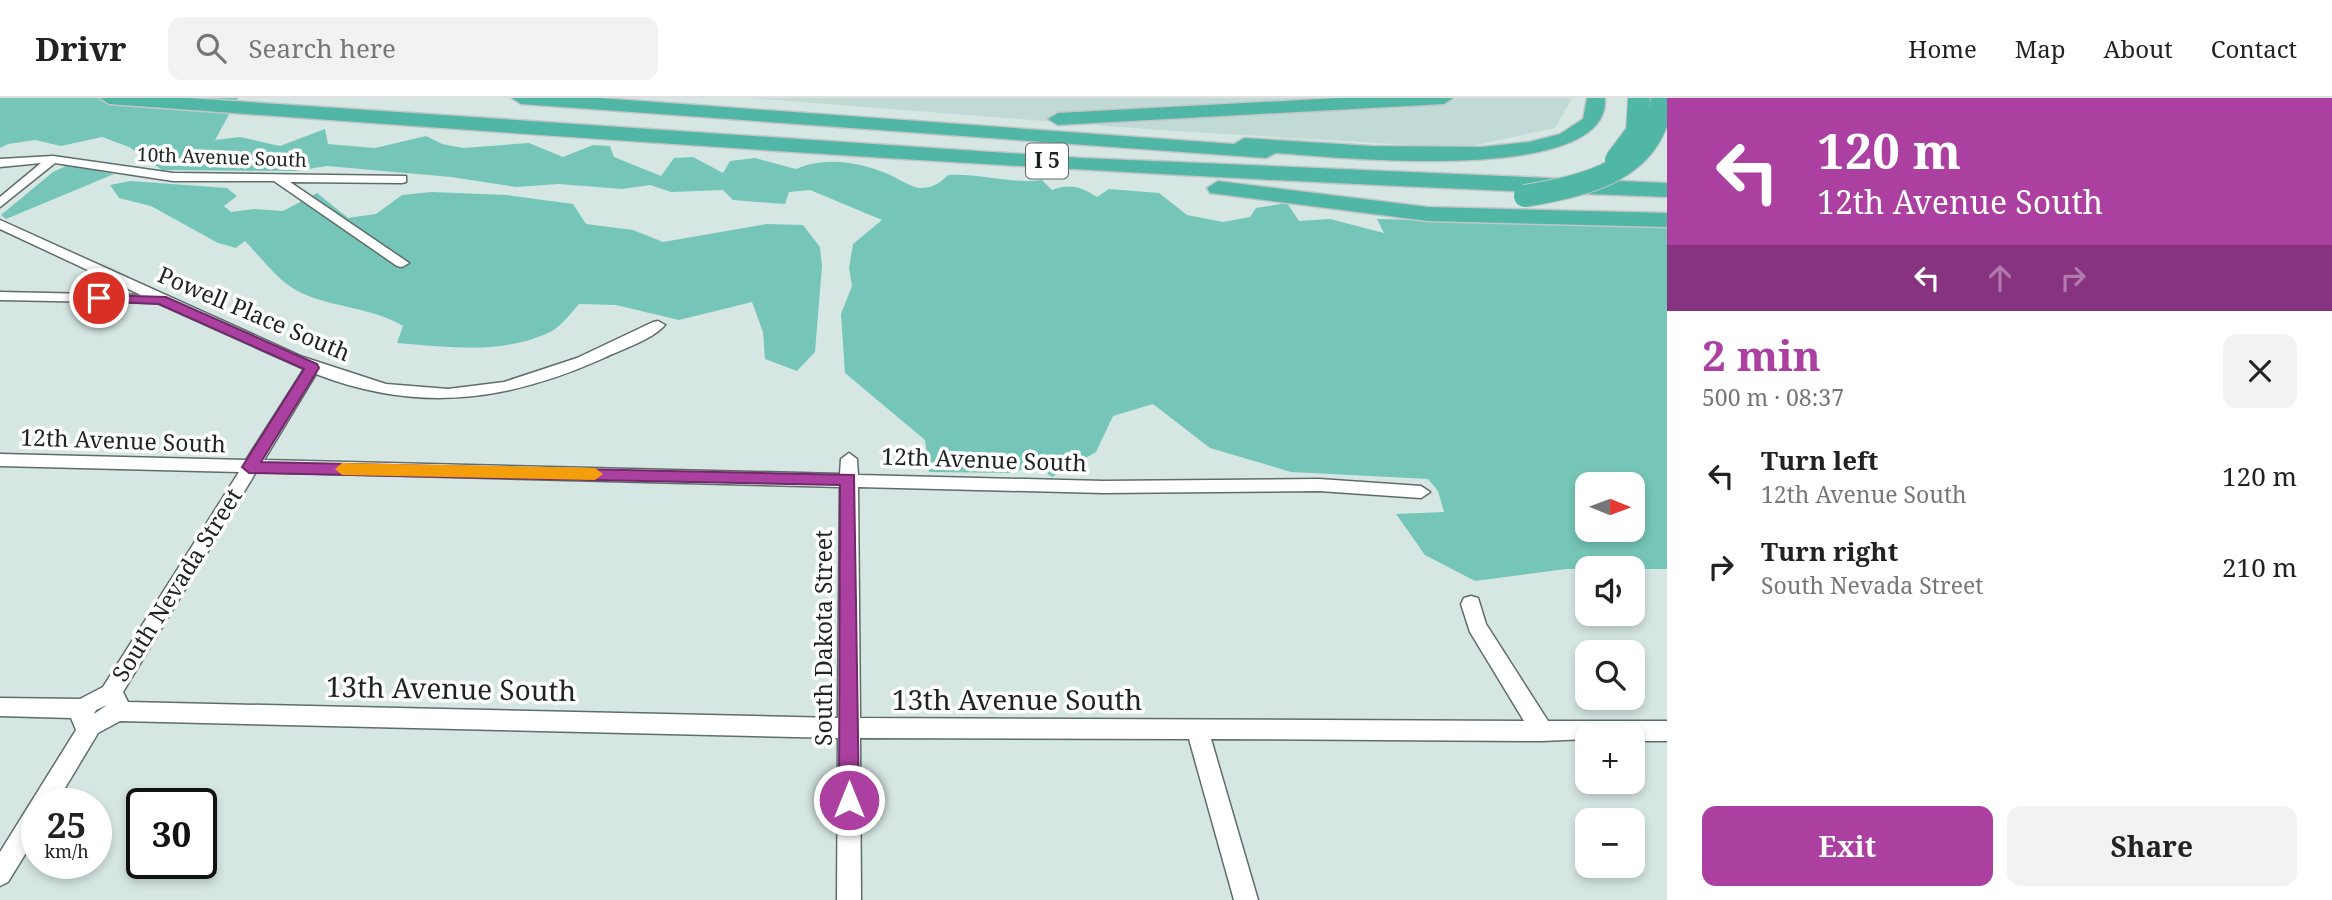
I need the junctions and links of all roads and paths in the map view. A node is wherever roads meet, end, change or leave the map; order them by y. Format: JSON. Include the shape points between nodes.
{"nodes":[{"id":1,"x":109,"y":98,"type":"edge"},
{"id":2,"x":521,"y":98,"type":"edge"},
{"id":3,"x":1444,"y":98,"type":"edge"},
{"id":4,"x":1596,"y":98,"type":"edge"},
{"id":5,"x":1639,"y":98,"type":"edge"},
{"id":6,"x":1648,"y":98,"type":"edge"},
{"id":7,"x":1656,"y":98,"type":"edge"},
{"id":8,"x":1665,"y":99,"type":"edge"},
{"id":9,"x":597,"y":104,"type":"junction"},
{"id":10,"x":1667,"y":109,"type":"edge"},
{"id":11,"x":706,"y":142,"type":"junction"},
{"id":12,"x":1371,"y":155,"type":"junction"},
{"id":13,"x":53,"y":159,"type":"junction"},
{"id":14,"x":0,"y":163,"type":"edge"},
{"id":15,"x":1667,"y":172,"type":"edge"},
{"id":16,"x":275,"y":177,"type":"junction"},
{"id":17,"x":402,"y":179,"type":"dead end"},
{"id":18,"x":1667,"y":190,"type":"edge"},
{"id":19,"x":1382,"y":196,"type":"junction"},
{"id":20,"x":1525,"y":196,"type":"junction"},
{"id":21,"x":0,"y":203,"type":"edge"},
{"id":22,"x":1667,"y":220,"type":"edge"},
{"id":23,"x":0,"y":224,"type":"edge"},
{"id":24,"x":402,"y":263,"type":"dead end"},
{"id":25,"x":0,"y":296,"type":"edge"},
{"id":26,"x":161,"y":300,"type":"junction"},
{"id":27,"x":658,"y":325,"type":"dead end"},
{"id":28,"x":312,"y":368,"type":"junction"},
{"id":29,"x":0,"y":460,"type":"edge"},
{"id":30,"x":249,"y":467,"type":"junction"},
{"id":31,"x":848,"y":469,"type":"junction"},
{"id":32,"x":1421,"y":492,"type":"dead end"},
{"id":33,"x":1471,"y":604,"type":"dead end"},
{"id":34,"x":112,"y":704,"type":"junction"},
{"id":35,"x":0,"y":707,"type":"edge"},
{"id":36,"x":87,"y":717,"type":"junction"},
{"id":37,"x":849,"y":729,"type":"junction"},
{"id":38,"x":1198,"y":731,"type":"junction"},
{"id":39,"x":1542,"y":731,"type":"junction"},
{"id":40,"x":1667,"y":731,"type":"edge"},
{"id":41,"x":51,"y":788,"type":"edge"},
{"id":42,"x":21,"y":839,"type":"edge"},
{"id":43,"x":0,"y":874,"type":"edge"},
{"id":44,"x":849,"y":900,"type":"edge"},
{"id":45,"x":1246,"y":900,"type":"edge"}],
"edges":[{"from":1,"to":11,"type":"highway","number":"I 5"},
{"from":2,"to":9,"type":"highway","number":"I 5"},
{"from":3,"to":9,"type":"highway","via":[[987,120]]},
{"from":4,"to":12,"type":"highway","via":[[1591,123],[1571,137],[1544,146],[1479,153]]},
{"from":5,"to":20,"type":"highway","bridge":true,"via":[[1639,128],[1621,156],[1588,176]]},
{"from":6,"to":10,"type":"highway","bridge":true},
{"from":7,"to":8,"type":"highway","bridge":true},
{"from":8,"to":20,"type":"highway","bridge":true,"via":[[1662,131],[1643,155],[1582,185]]},
{"from":9,"to":12,"type":"highway","number":"I 5"},
{"from":11,"to":19,"type":"highway","number":"I 5"},
{"from":11,"to":19,"type":"highway","via":[[768,152],[1216,188]]},
{"from":12,"to":15,"type":"highway","number":"I 5","bridge":true},
{"from":13,"to":14,"type":"street","name":"10th Avenue South"},
{"from":13,"to":16,"type":"street","name":"10th Avenue South","via":[[151,176]]},
{"from":13,"to":21,"type":"street"},
{"from":16,"to":17,"type":"street","name":"10th Avenue South"},
{"from":16,"to":24,"type":"street"},
{"from":18,"to":19,"type":"highway","number":"I 5","bridge":true},
{"from":19,"to":20,"type":"highway","via":[[1456,202]]},
{"from":19,"to":22,"type":"highway","via":[[1480,217]]},
{"from":23,"to":26,"type":"street","name":"Powell Place South"},
{"from":25,"to":26,"type":"street"},
{"from":26,"to":28,"type":"street","name":"Powell Place South"},
{"from":27,"to":28,"type":"street","name":"Powell Place South","via":[[566,370],[477,391],[397,391]]},
{"from":28,"to":30,"type":"street","name":"South Nevada Street"},
{"from":29,"to":30,"type":"street","name":"12th Avenue South"},
{"from":30,"to":31,"type":"street","name":"12th Avenue South"},
{"from":30,"to":34,"type":"street","name":"South Nevada Street"},
{"from":31,"to":32,"type":"street","name":"12th Avenue South","via":[[1103,486],[1319,485]]},
{"from":31,"to":37,"type":"street","name":"South Dakota Street"},
{"from":33,"to":39,"type":"street","via":[[1477,626]]},
{"from":34,"to":36,"type":"street","via":[[101,723]]},
{"from":34,"to":37,"type":"street","name":"13th Avenue South"},
{"from":35,"to":36,"type":"street"},
{"from":36,"to":41,"type":"street"},
{"from":37,"to":38,"type":"street","name":"13th Avenue South"},
{"from":37,"to":44,"type":"street","name":"South Dakota Street"},
{"from":38,"to":39,"type":"street","name":"13th Avenue South"},
{"from":38,"to":45,"type":"street"},
{"from":39,"to":40,"type":"street","name":"13th Avenue South"},
{"from":42,"to":43,"type":"street"}]}
